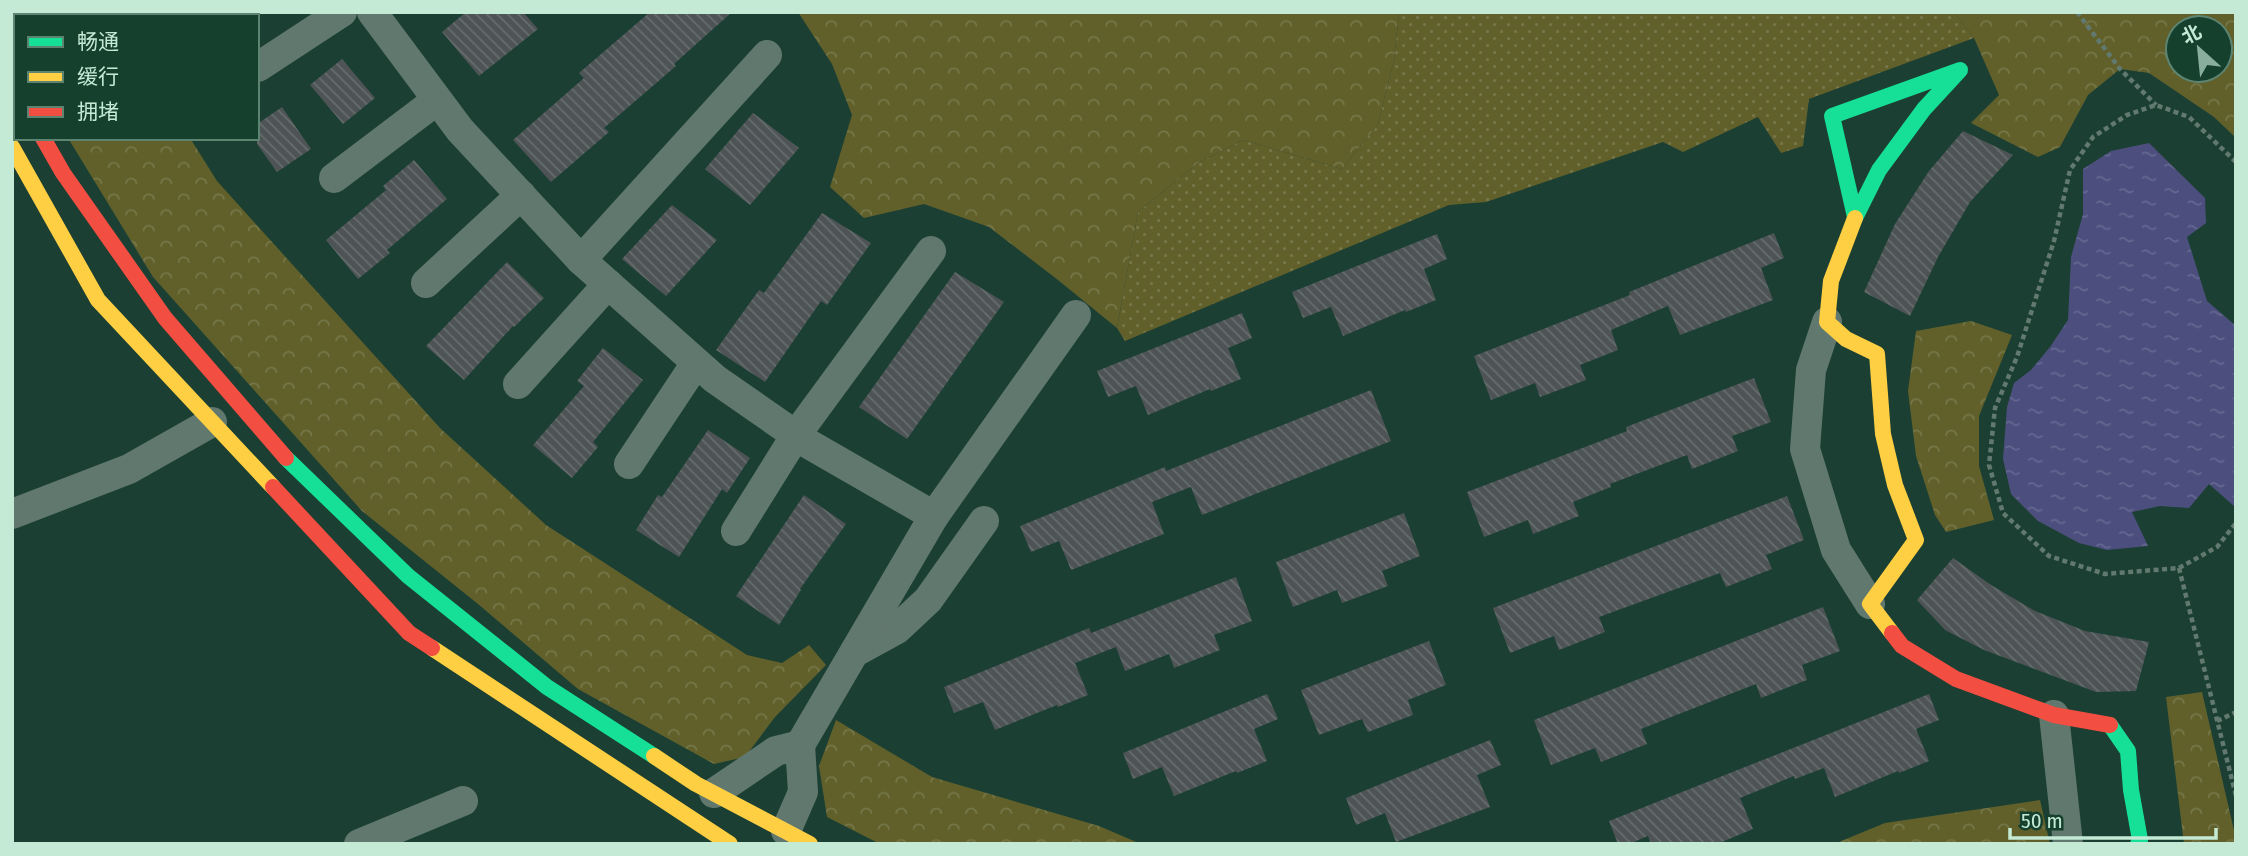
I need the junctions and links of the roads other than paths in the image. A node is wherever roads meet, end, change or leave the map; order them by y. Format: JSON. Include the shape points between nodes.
{"nodes":[{"id":1,"x":342,"y":12,"type":"edge"},
{"id":2,"x":373,"y":13,"type":"edge"},
{"id":3,"x":767,"y":55,"type":"dead end"},
{"id":4,"x":259,"y":66,"type":"edge"},
{"id":5,"x":437,"y":100,"type":"junction"},
{"id":6,"x":44,"y":140,"type":"edge"},
{"id":7,"x":12,"y":147,"type":"edge"},
{"id":8,"x":334,"y":178,"type":"dead end"},
{"id":9,"x":521,"y":195,"type":"junction"},
{"id":10,"x":1855,"y":217,"type":"junction"},
{"id":11,"x":931,"y":251,"type":"dead end"},
{"id":12,"x":581,"y":260,"type":"junction"},
{"id":13,"x":426,"y":283,"type":"dead end"},
{"id":14,"x":608,"y":284,"type":"junction"},
{"id":15,"x":1076,"y":315,"type":"dead end"},
{"id":16,"x":1827,"y":322,"type":"junction"},
{"id":17,"x":696,"y":363,"type":"junction"},
{"id":18,"x":517,"y":384,"type":"dead end"},
{"id":19,"x":212,"y":422,"type":"junction"},
{"id":20,"x":796,"y":435,"type":"junction"},
{"id":21,"x":629,"y":464,"type":"dead end"},
{"id":22,"x":12,"y":514,"type":"edge"},
{"id":23,"x":934,"y":516,"type":"junction"},
{"id":24,"x":984,"y":521,"type":"dead end"},
{"id":25,"x":736,"y":531,"type":"dead end"},
{"id":26,"x":1870,"y":604,"type":"junction"},
{"id":27,"x":855,"y":652,"type":"junction"},
{"id":28,"x":2054,"y":715,"type":"junction"},
{"id":29,"x":800,"y":745,"type":"junction"},
{"id":30,"x":714,"y":793,"type":"junction"},
{"id":31,"x":463,"y":801,"type":"dead end"},
{"id":32,"x":798,"y":837,"type":"edge"},
{"id":33,"x":359,"y":844,"type":"edge"},
{"id":34,"x":730,"y":844,"type":"edge"},
{"id":35,"x":2068,"y":844,"type":"edge"},
{"id":36,"x":2138,"y":844,"type":"edge"}],
"edges":[{"from":1,"to":4,"type":"street"},
{"from":2,"to":5,"type":"street"},
{"from":3,"to":12,"type":"street"},
{"from":5,"to":8,"type":"street"},
{"from":5,"to":9,"type":"street"},
{"from":6,"to":30,"type":"street","via":[[165,318],[291,462],[408,576],[547,687]]},
{"from":7,"to":19,"type":"street","via":[[98,300]]},
{"from":9,"to":12,"type":"street"},
{"from":9,"to":13,"type":"street"},
{"from":10,"to":10,"type":"street","via":[[1879,170],[1960,70],[1832,116]]},
{"from":10,"to":16,"type":"street","via":[[1831,281]]},
{"from":11,"to":20,"type":"street"},
{"from":12,"to":14,"type":"street"},
{"from":14,"to":17,"type":"street"},
{"from":14,"to":18,"type":"street"},
{"from":15,"to":23,"type":"street"},
{"from":16,"to":26,"type":"street","via":[[1811,370],[1805,449],[1836,550]]},
{"from":16,"to":26,"type":"street","via":[[1846,339],[1877,354],[1884,434],[1895,485],[1916,540]]},
{"from":17,"to":20,"type":"street"},
{"from":17,"to":21,"type":"street"},
{"from":19,"to":22,"type":"street","via":[[130,469]]},
{"from":19,"to":34,"type":"street","via":[[409,633]]},
{"from":20,"to":23,"type":"street"},
{"from":20,"to":25,"type":"street"},
{"from":23,"to":27,"type":"street"},
{"from":24,"to":27,"type":"street","via":[[928,600],[897,629]]},
{"from":26,"to":28,"type":"street","via":[[1902,646],[1956,679]]},
{"from":27,"to":29,"type":"street"},
{"from":28,"to":35,"type":"street"},
{"from":28,"to":36,"type":"street","via":[[2112,725],[2128,751]]},
{"from":29,"to":30,"type":"street","via":[[776,751]]},
{"from":29,"to":32,"type":"street","via":[[803,792]]},
{"from":30,"to":32,"type":"street"},
{"from":31,"to":33,"type":"street"}]}
